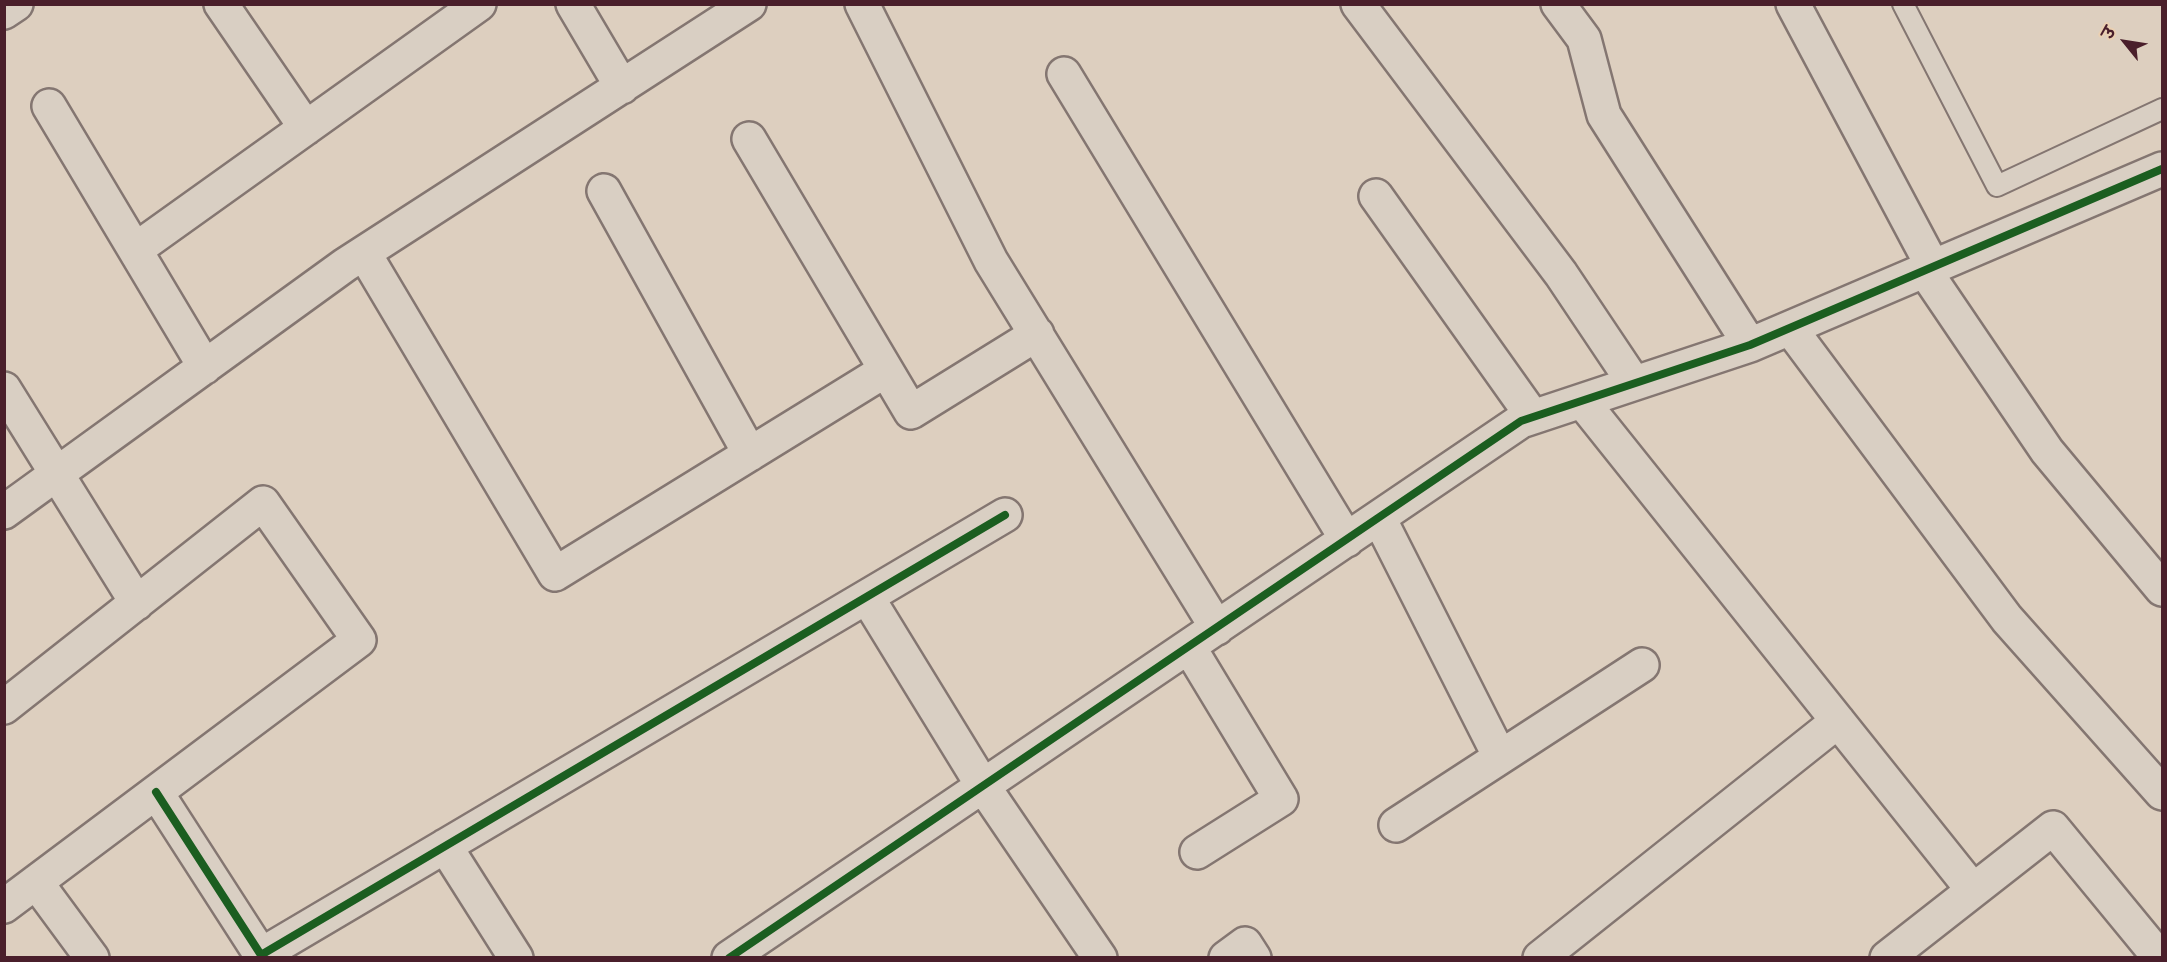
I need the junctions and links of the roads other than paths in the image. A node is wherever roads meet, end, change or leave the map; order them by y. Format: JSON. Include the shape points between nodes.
{"nodes":[{"id":1,"x":16,"y":4,"type":"edge"},
{"id":2,"x":221,"y":4,"type":"edge"},
{"id":3,"x":479,"y":4,"type":"edge"},
{"id":4,"x":573,"y":4,"type":"edge"},
{"id":5,"x":749,"y":4,"type":"edge"},
{"id":6,"x":862,"y":4,"type":"edge"},
{"id":7,"x":1358,"y":4,"type":"edge"},
{"id":8,"x":1558,"y":4,"type":"edge"},
{"id":9,"x":1794,"y":4,"type":"edge"},
{"id":10,"x":1904,"y":4,"type":"edge"},
{"id":11,"x":4,"y":12,"type":"edge"},
{"id":12,"x":1064,"y":74,"type":"dead end"},
{"id":13,"x":622,"y":87,"type":"junction"},
{"id":14,"x":49,"y":106,"type":"dead end"},
{"id":15,"x":2163,"y":109,"type":"edge"},
{"id":16,"x":306,"y":128,"type":"junction"},
{"id":17,"x":749,"y":139,"type":"dead end"},
{"id":18,"x":2163,"y":169,"type":"edge"},
{"id":19,"x":604,"y":191,"type":"dead end"},
{"id":20,"x":1376,"y":196,"type":"dead end"},
{"id":21,"x":135,"y":250,"type":"junction"},
{"id":22,"x":364,"y":253,"type":"junction"},
{"id":23,"x":1929,"y":269,"type":"junction"},
{"id":24,"x":1790,"y":328,"type":"junction"},
{"id":25,"x":1037,"y":334,"type":"junction"},
{"id":26,"x":1750,"y":345,"type":"junction"},
{"id":27,"x":205,"y":367,"type":"junction"},
{"id":28,"x":886,"y":370,"type":"junction"},
{"id":29,"x":1634,"y":383,"type":"junction"},
{"id":30,"x":4,"y":390,"type":"edge"},
{"id":31,"x":1582,"y":401,"type":"junction"},
{"id":32,"x":1533,"y":417,"type":"junction"},
{"id":33,"x":750,"y":454,"type":"junction"},
{"id":34,"x":57,"y":474,"type":"junction"},
{"id":35,"x":4,"y":512,"type":"edge"},
{"id":36,"x":1005,"y":515,"type":"dead end"},
{"id":37,"x":1379,"y":518,"type":"junction"},
{"id":38,"x":1347,"y":540,"type":"junction"},
{"id":39,"x":2163,"y":589,"type":"edge"},
{"id":40,"x":867,"y":597,"type":"junction"},
{"id":41,"x":136,"y":603,"type":"junction"},
{"id":42,"x":1217,"y":628,"type":"junction"},
{"id":43,"x":1189,"y":647,"type":"junction"},
{"id":44,"x":1642,"y":665,"type":"dead end"},
{"id":45,"x":4,"y":707,"type":"edge"},
{"id":46,"x":1838,"y":721,"type":"junction"},
{"id":47,"x":1500,"y":757,"type":"junction"},
{"id":48,"x":983,"y":786,"type":"junction"},
{"id":49,"x":156,"y":792,"type":"junction"},
{"id":50,"x":2163,"y":794,"type":"edge"},
{"id":51,"x":1396,"y":825,"type":"dead end"},
{"id":52,"x":445,"y":846,"type":"junction"},
{"id":53,"x":1197,"y":852,"type":"dead end"},
{"id":54,"x":36,"y":882,"type":"junction"},
{"id":55,"x":1973,"y":890,"type":"junction"},
{"id":56,"x":4,"y":906,"type":"edge"},
{"id":57,"x":766,"y":947,"type":"edge"},
{"id":58,"x":92,"y":957,"type":"edge"},
{"id":59,"x":516,"y":957,"type":"edge"},
{"id":60,"x":729,"y":957,"type":"edge"},
{"id":61,"x":1100,"y":957,"type":"edge"},
{"id":62,"x":1226,"y":957,"type":"edge"},
{"id":63,"x":1254,"y":957,"type":"edge"},
{"id":64,"x":1540,"y":957,"type":"edge"},
{"id":65,"x":1887,"y":957,"type":"edge"},
{"id":66,"x":2160,"y":957,"type":"edge"}],
"edges":[{"from":1,"to":11,"type":"street"},
{"from":2,"to":16,"type":"street"},
{"from":3,"to":16,"type":"street"},
{"from":4,"to":13,"type":"street"},
{"from":5,"to":13,"type":"street"},
{"from":6,"to":25,"type":"street","via":[[991,261]]},
{"from":7,"to":29,"type":"street","via":[[1561,274]]},
{"from":8,"to":26,"type":"street","via":[[1584,39],[1604,115]]},
{"from":9,"to":23,"type":"street"},
{"from":10,"to":15,"type":"lane","via":[[1997,186]]},
{"from":12,"to":38,"type":"street"},
{"from":13,"to":22,"type":"street"},
{"from":14,"to":21,"type":"street"},
{"from":16,"to":21,"type":"street"},
{"from":17,"to":28,"type":"street"},
{"from":18,"to":23,"type":"street"},
{"from":19,"to":33,"type":"street"},
{"from":20,"to":32,"type":"street"},
{"from":21,"to":27,"type":"street"},
{"from":22,"to":27,"type":"street"},
{"from":22,"to":33,"type":"street","via":[[555,574]]},
{"from":23,"to":24,"type":"street"},
{"from":23,"to":39,"type":"street","via":[[2047,451]]},
{"from":24,"to":26,"type":"street"},
{"from":24,"to":50,"type":"street","via":[[2007,619]]},
{"from":25,"to":28,"type":"street","via":[[911,412]]},
{"from":25,"to":42,"type":"street"},
{"from":26,"to":29,"type":"street"},
{"from":27,"to":34,"type":"street"},
{"from":28,"to":33,"type":"street"},
{"from":29,"to":31,"type":"street"},
{"from":30,"to":34,"type":"street"},
{"from":31,"to":32,"type":"street"},
{"from":31,"to":46,"type":"street"},
{"from":32,"to":37,"type":"street","via":[[1521,421]]},
{"from":34,"to":35,"type":"street"},
{"from":34,"to":41,"type":"street"},
{"from":36,"to":40,"type":"street"},
{"from":37,"to":38,"type":"street"},
{"from":37,"to":47,"type":"street"},
{"from":38,"to":42,"type":"street"},
{"from":40,"to":48,"type":"street"},
{"from":40,"to":52,"type":"street"},
{"from":41,"to":45,"type":"street"},
{"from":41,"to":49,"type":"street","via":[[263,503],[359,640]]},
{"from":42,"to":43,"type":"street"},
{"from":43,"to":48,"type":"street"},
{"from":43,"to":53,"type":"street","via":[[1281,800]]},
{"from":44,"to":47,"type":"street"},
{"from":46,"to":55,"type":"street"},
{"from":46,"to":64,"type":"street"},
{"from":47,"to":51,"type":"street"},
{"from":48,"to":57,"type":"street"},
{"from":48,"to":61,"type":"street"},
{"from":49,"to":52,"type":"street","via":[[261,955]]},
{"from":49,"to":54,"type":"street"},
{"from":52,"to":59,"type":"street"},
{"from":54,"to":56,"type":"street"},
{"from":54,"to":58,"type":"street"},
{"from":55,"to":65,"type":"street"},
{"from":55,"to":66,"type":"street","via":[[2053,828]]},
{"from":57,"to":60,"type":"street"},
{"from":62,"to":63,"type":"street","via":[[1245,944]]}]}
